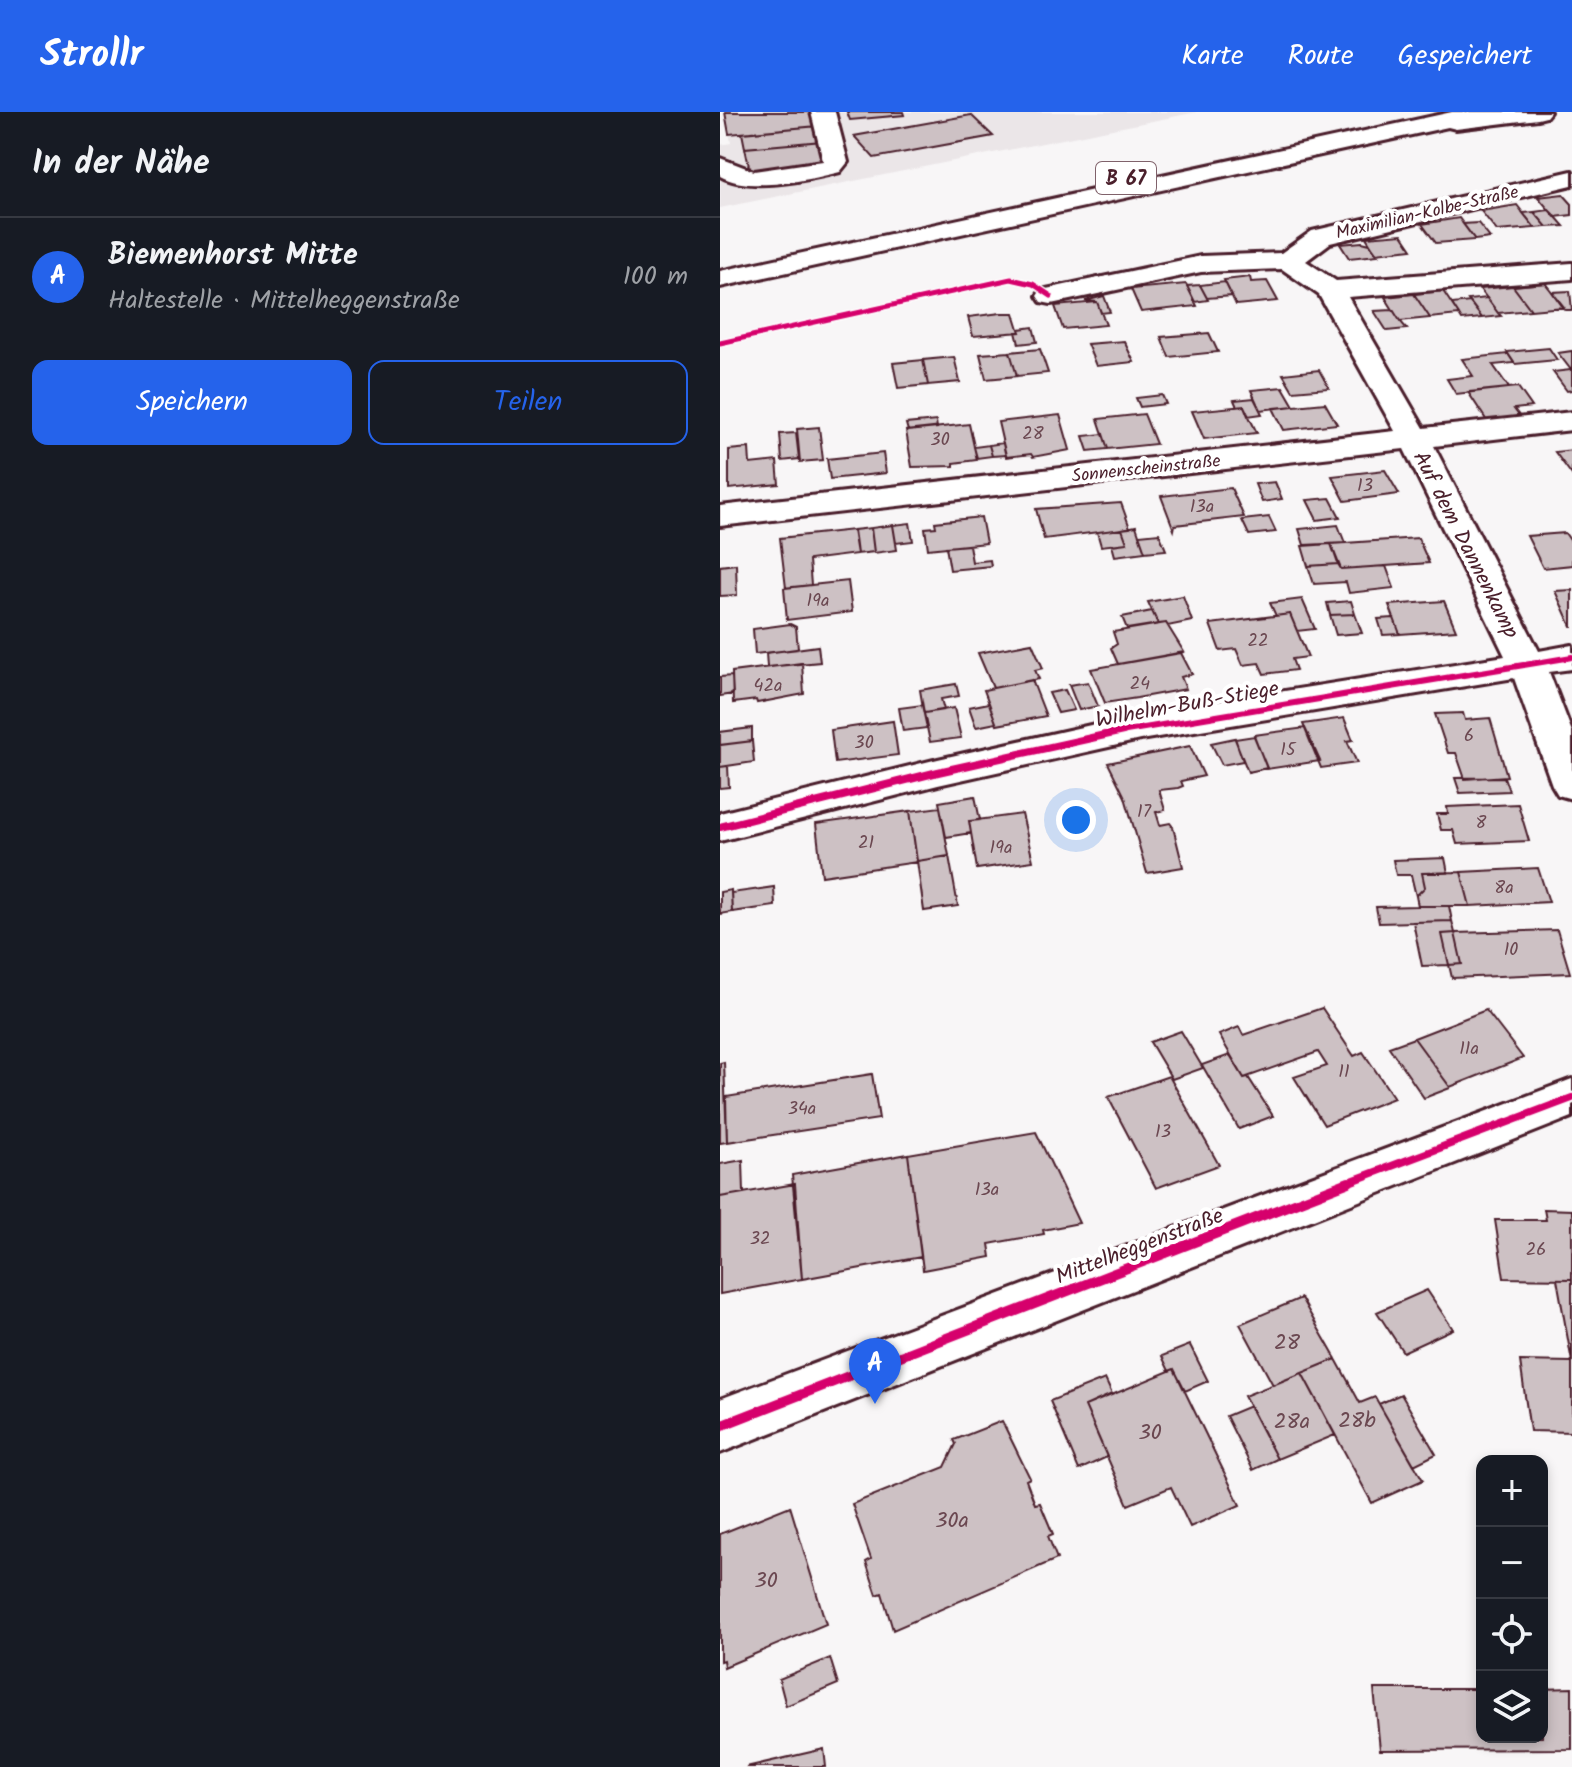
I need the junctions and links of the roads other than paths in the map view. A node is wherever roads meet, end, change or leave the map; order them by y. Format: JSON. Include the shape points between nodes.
{"nodes":[{"id":1,"x":823,"y":112,"type":"edge"},
{"id":2,"x":1484,"y":112,"type":"edge"},
{"id":3,"x":1538,"y":112,"type":"edge"},
{"id":4,"x":1420,"y":117,"type":"edge"},
{"id":5,"x":720,"y":165,"type":"edge"},
{"id":6,"x":1572,"y":178,"type":"edge"},
{"id":7,"x":1288,"y":261,"type":"junction"},
{"id":8,"x":720,"y":268,"type":"edge"},
{"id":9,"x":1572,"y":271,"type":"edge"},
{"id":10,"x":720,"y":279,"type":"edge"},
{"id":11,"x":1330,"y":290,"type":"junction"},
{"id":12,"x":1051,"y":296,"type":"dead end"},
{"id":13,"x":1572,"y":421,"type":"edge"},
{"id":14,"x":1414,"y":437,"type":"junction"},
{"id":15,"x":720,"y":516,"type":"edge"},
{"id":16,"x":1572,"y":657,"type":"edge"},
{"id":17,"x":1527,"y":663,"type":"junction"},
{"id":18,"x":1572,"y":785,"type":"edge"},
{"id":19,"x":720,"y":827,"type":"edge"},
{"id":20,"x":1572,"y":1098,"type":"edge"},
{"id":21,"x":720,"y":1426,"type":"edge"}],
"edges":[{"from":1,"to":5,"type":"main road","via":[[835,151],[831,167],[754,178]]},
{"from":2,"to":4,"type":"main road","number":"B 67"},
{"from":3,"to":4,"type":"main road","number":"B 67"},
{"from":4,"to":8,"type":"main road","number":"B 67"},
{"from":4,"to":10,"type":"main road","number":"B 67"},
{"from":6,"to":7,"type":"main road","name":"Maximilian-Kolbe-Straße","via":[[1321,237]]},
{"from":7,"to":11,"type":"main road"},
{"from":7,"to":12,"type":"main road","via":[[1201,264]]},
{"from":9,"to":11,"type":"main road"},
{"from":11,"to":14,"type":"main road"},
{"from":13,"to":14,"type":"main road","name":"Sonnenscheinstraße"},
{"from":14,"to":15,"type":"main road","name":"Sonnenscheinstraße"},
{"from":14,"to":17,"type":"main road","name":"Auf dem Dannenkamp"},
{"from":16,"to":17,"type":"main road","name":"Wilhelm-Buß-Stiege"},
{"from":17,"to":18,"type":"main road","name":"Auf dem Dannenkamp"},
{"from":17,"to":19,"type":"main road","name":"Wilhelm-Buß-Stiege","via":[[1140,727]]},
{"from":20,"to":21,"type":"main road","name":"Mittelheggenstraße"}]}
